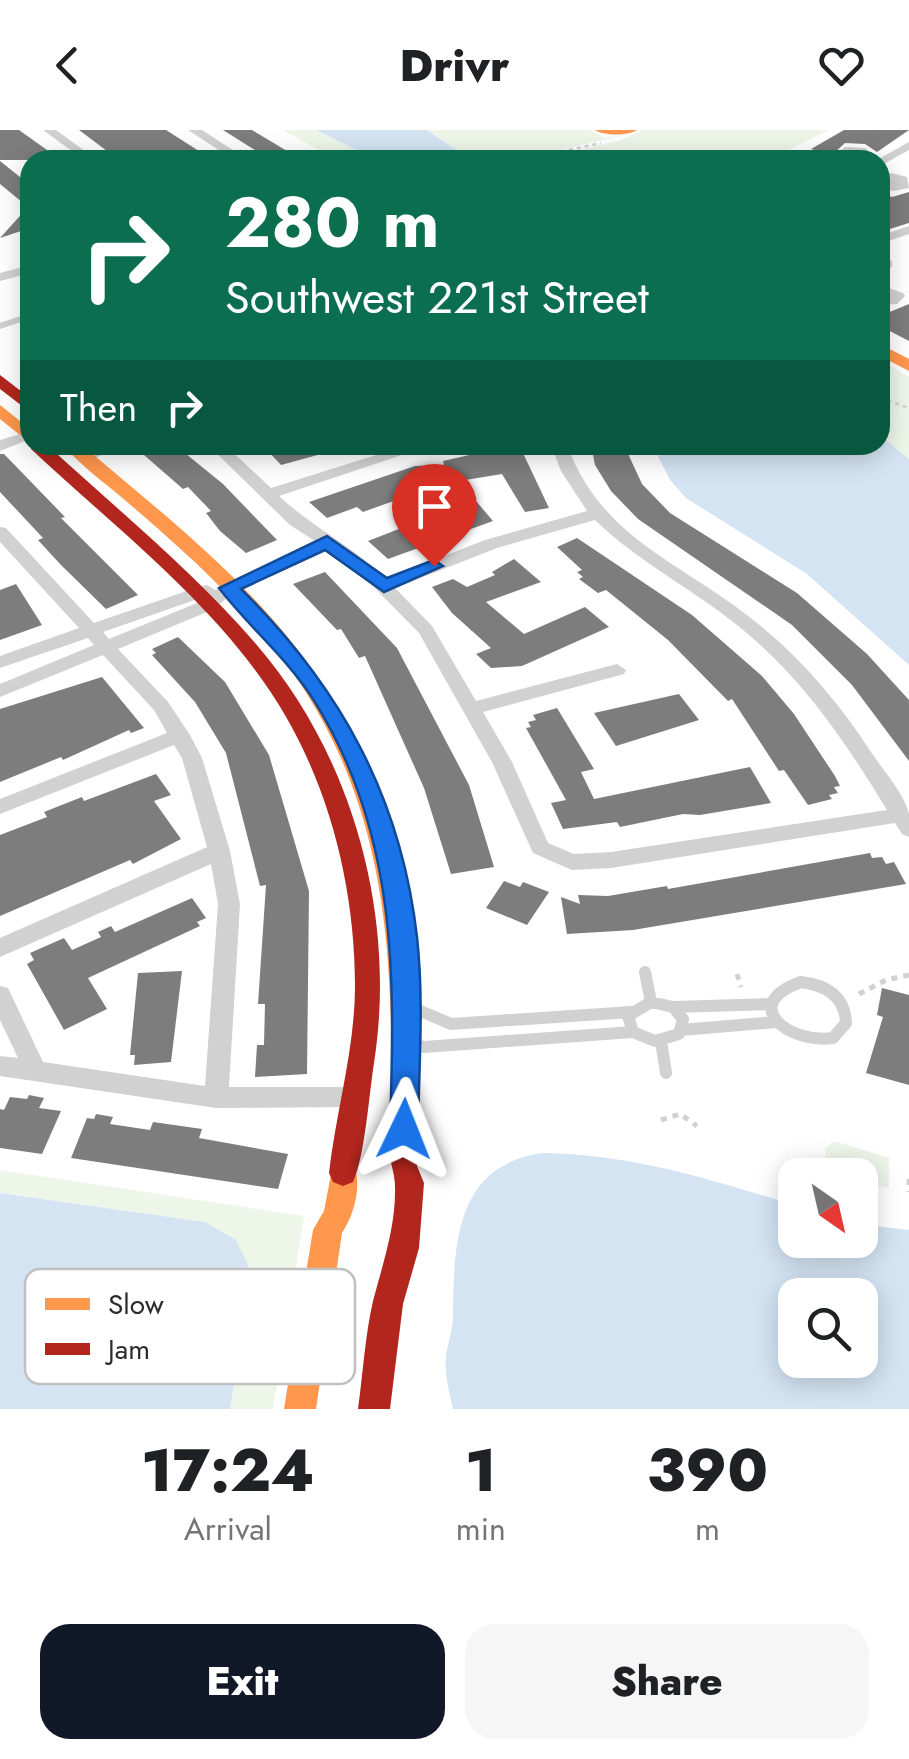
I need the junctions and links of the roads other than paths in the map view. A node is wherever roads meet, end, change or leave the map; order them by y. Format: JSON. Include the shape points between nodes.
{"nodes":[{"id":1,"x":48,"y":130,"type":"edge"},
{"id":2,"x":194,"y":130,"type":"edge"},
{"id":3,"x":77,"y":150,"type":"edge"},
{"id":4,"x":226,"y":150,"type":"edge"},
{"id":5,"x":0,"y":380,"type":"edge"},
{"id":6,"x":20,"y":398,"type":"edge"},
{"id":7,"x":0,"y":410,"type":"edge"},
{"id":8,"x":20,"y":429,"type":"edge"},
{"id":9,"x":47,"y":455,"type":"edge"},
{"id":10,"x":82,"y":455,"type":"edge"},
{"id":11,"x":227,"y":455,"type":"edge"},
{"id":12,"x":393,"y":455,"type":"edge"},
{"id":13,"x":563,"y":455,"type":"edge"},
{"id":14,"x":270,"y":494,"type":"junction"},
{"id":15,"x":596,"y":514,"type":"junction"},
{"id":16,"x":0,"y":532,"type":"edge"},
{"id":17,"x":327,"y":542,"type":"junction"},
{"id":18,"x":22,"y":559,"type":"junction"},
{"id":19,"x":1,"y":566,"type":"edge"},
{"id":20,"x":384,"y":586,"type":"junction"},
{"id":21,"x":228,"y":588,"type":"junction"},
{"id":22,"x":201,"y":598,"type":"junction"},
{"id":23,"x":90,"y":631,"type":"junction"},
{"id":24,"x":106,"y":649,"type":"junction"},
{"id":25,"x":0,"y":662,"type":"edge"},
{"id":26,"x":617,"y":670,"type":"dead end"},
{"id":27,"x":0,"y":691,"type":"edge"},
{"id":28,"x":472,"y":708,"type":"junction"},
{"id":29,"x":180,"y":735,"type":"junction"},
{"id":30,"x":0,"y":807,"type":"edge"},
{"id":31,"x":905,"y":822,"type":"edge"},
{"id":32,"x":219,"y":851,"type":"junction"},
{"id":33,"x":0,"y":948,"type":"edge"},
{"id":34,"x":645,"y":972,"type":"dead end"},
{"id":35,"x":368,"y":985,"type":"junction"},
{"id":36,"x":0,"y":995,"type":"edge"},
{"id":37,"x":651,"y":1002,"type":"junction"},
{"id":38,"x":772,"y":1004,"type":"junction"},
{"id":39,"x":408,"y":1005,"type":"junction"},
{"id":40,"x":673,"y":1007,"type":"junction"},
{"id":41,"x":630,"y":1012,"type":"junction"},
{"id":42,"x":777,"y":1022,"type":"junction"},
{"id":43,"x":682,"y":1030,"type":"junction"},
{"id":44,"x":632,"y":1032,"type":"junction"},
{"id":45,"x":661,"y":1041,"type":"junction"},
{"id":46,"x":406,"y":1042,"type":"junction"},
{"id":47,"x":0,"y":1066,"type":"edge"},
{"id":48,"x":34,"y":1070,"type":"junction"},
{"id":49,"x":666,"y":1073,"type":"dead end"},
{"id":50,"x":358,"y":1097,"type":"junction"},
{"id":51,"x":216,"y":1098,"type":"junction"},
{"id":52,"x":322,"y":1269,"type":"edge"},
{"id":53,"x":304,"y":1384,"type":"edge"},
{"id":54,"x":300,"y":1409,"type":"edge"},
{"id":55,"x":374,"y":1409,"type":"edge"}],
"edges":[{"from":1,"to":3,"type":"street"},
{"from":2,"to":4,"type":"street"},
{"from":5,"to":6,"type":"street"},
{"from":7,"to":8,"type":"street"},
{"from":9,"to":22,"type":"street"},
{"from":10,"to":21,"type":"street"},
{"from":11,"to":14,"type":"street"},
{"from":12,"to":14,"type":"street"},
{"from":13,"to":15,"type":"street"},
{"from":14,"to":17,"type":"street"},
{"from":15,"to":20,"type":"street","via":[[491,544]]},
{"from":15,"to":31,"type":"street","via":[[633,547],[738,616],[794,666],[849,731]]},
{"from":16,"to":18,"type":"street"},
{"from":17,"to":20,"type":"street"},
{"from":17,"to":21,"type":"street"},
{"from":18,"to":19,"type":"street"},
{"from":18,"to":23,"type":"street"},
{"from":20,"to":28,"type":"street","via":[[433,640]]},
{"from":21,"to":22,"type":"street"},
{"from":21,"to":39,"type":"street","via":[[307,674],[359,763],[396,883]]},
{"from":22,"to":23,"type":"street"},
{"from":22,"to":24,"type":"street"},
{"from":22,"to":35,"type":"street","via":[[279,686],[323,766],[353,861]]},
{"from":23,"to":24,"type":"street"},
{"from":23,"to":25,"type":"street"},
{"from":24,"to":27,"type":"street"},
{"from":24,"to":29,"type":"street"},
{"from":26,"to":28,"type":"street"},
{"from":28,"to":31,"type":"street","via":[[535,842],[552,857],[622,859]]},
{"from":29,"to":30,"type":"street"},
{"from":29,"to":32,"type":"street"},
{"from":32,"to":33,"type":"street"},
{"from":32,"to":51,"type":"street","via":[[229,921]]},
{"from":34,"to":37,"type":"lane"},
{"from":35,"to":46,"type":"street","via":[[383,1004],[388,1032]]},
{"from":35,"to":50,"type":"street"},
{"from":36,"to":48,"type":"street"},
{"from":37,"to":40,"type":"lane"},
{"from":37,"to":41,"type":"lane"},
{"from":38,"to":40,"type":"lane"},
{"from":38,"to":42,"type":"lane"},
{"from":38,"to":42,"type":"lane","via":[[781,988],[814,983],[836,994],[847,1013],[841,1032],[821,1041],[796,1038]]},
{"from":39,"to":41,"type":"lane","via":[[451,1024]]},
{"from":39,"to":46,"type":"street"},
{"from":40,"to":43,"type":"lane"},
{"from":41,"to":44,"type":"lane"},
{"from":42,"to":43,"type":"lane"},
{"from":43,"to":45,"type":"lane"},
{"from":44,"to":45,"type":"lane"},
{"from":44,"to":46,"type":"lane","via":[[424,1047]]},
{"from":45,"to":49,"type":"lane"},
{"from":46,"to":55,"type":"street","via":[[403,1166],[410,1184]]},
{"from":47,"to":48,"type":"street"},
{"from":48,"to":51,"type":"street"},
{"from":50,"to":51,"type":"street"},
{"from":50,"to":52,"type":"street","via":[[346,1141],[333,1160]]},
{"from":53,"to":54,"type":"street"}]}
